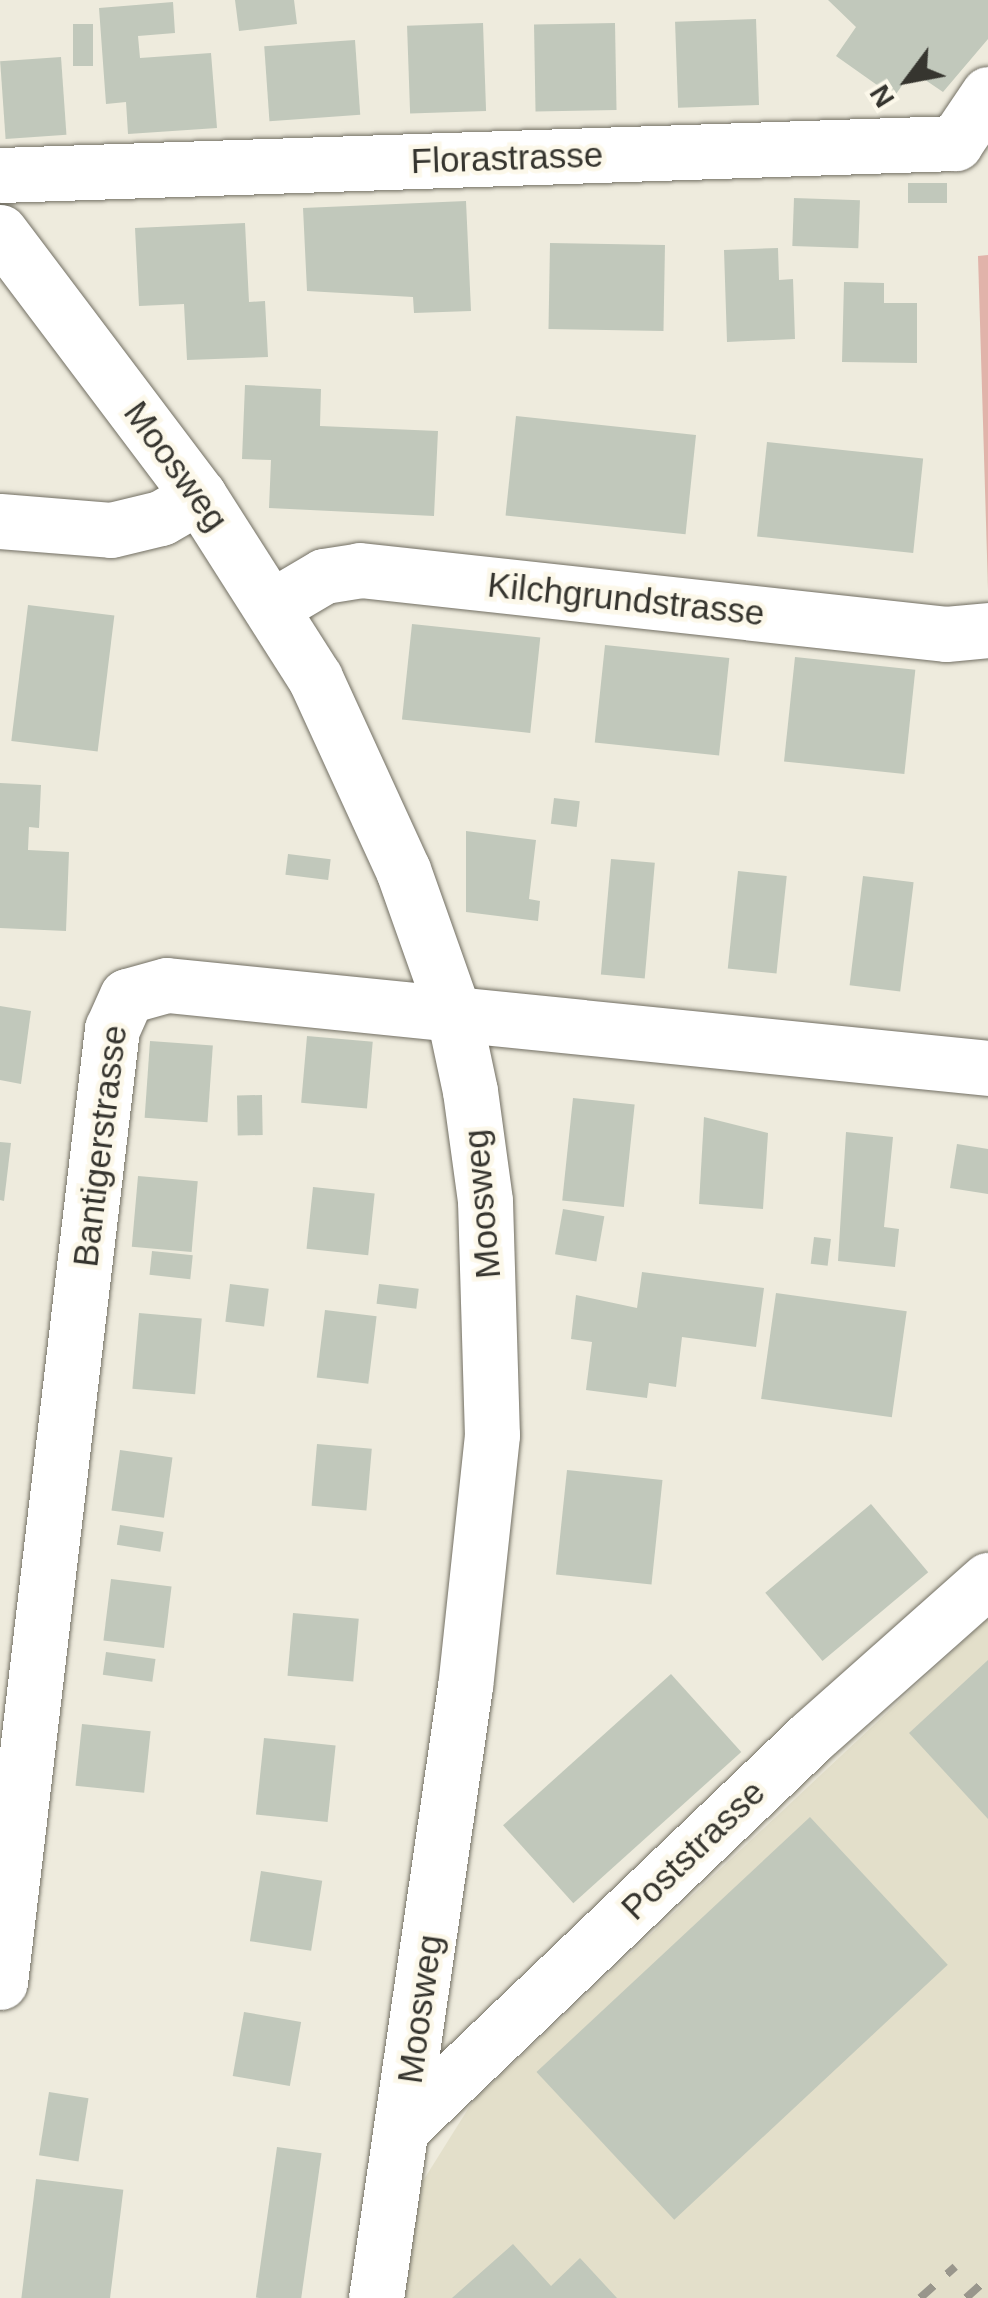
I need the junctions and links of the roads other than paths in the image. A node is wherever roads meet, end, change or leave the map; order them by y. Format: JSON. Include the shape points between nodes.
{"nodes":[{"id":1,"x":988,"y":94,"type":"edge"},
{"id":2,"x":0,"y":175,"type":"edge"},
{"id":3,"x":0,"y":232,"type":"edge"},
{"id":4,"x":199,"y":496,"type":"junction"},
{"id":5,"x":0,"y":521,"type":"edge"},
{"id":6,"x":272,"y":606,"type":"junction"},
{"id":7,"x":988,"y":630,"type":"edge"},
{"id":8,"x":453,"y":1011,"type":"junction"},
{"id":9,"x":988,"y":1068,"type":"edge"},
{"id":10,"x":988,"y":1580,"type":"edge"},
{"id":11,"x":0,"y":1982,"type":"edge"},
{"id":12,"x":404,"y":2126,"type":"junction"},
{"id":13,"x":376,"y":2298,"type":"edge"}],
"edges":[{"from":1,"to":2,"type":"street","name":"Florastrasse","via":[[955,143]]},
{"from":3,"to":4,"type":"street","name":"Moosweg"},
{"from":4,"to":5,"type":"street","via":[[161,518],[111,530]]},
{"from":4,"to":6,"type":"street","name":"Moosweg"},
{"from":6,"to":7,"type":"street","name":"Kilchgrundstrasse","via":[[324,576],[360,570],[946,634]]},
{"from":6,"to":8,"type":"street","name":"Moosweg","via":[[359,768]]},
{"from":8,"to":9,"type":"street","name":"Bantigerstrasse"},
{"from":8,"to":11,"type":"street","name":"Bantigerstrasse","via":[[167,985],[137,990],[119,1005]]},
{"from":8,"to":12,"type":"street","name":"Moosweg","via":[[485,1201],[492,1435]]},
{"from":10,"to":12,"type":"street","name":"Poststrasse","via":[[812,1736]]},
{"from":12,"to":13,"type":"street","name":"Moosweg"}]}
